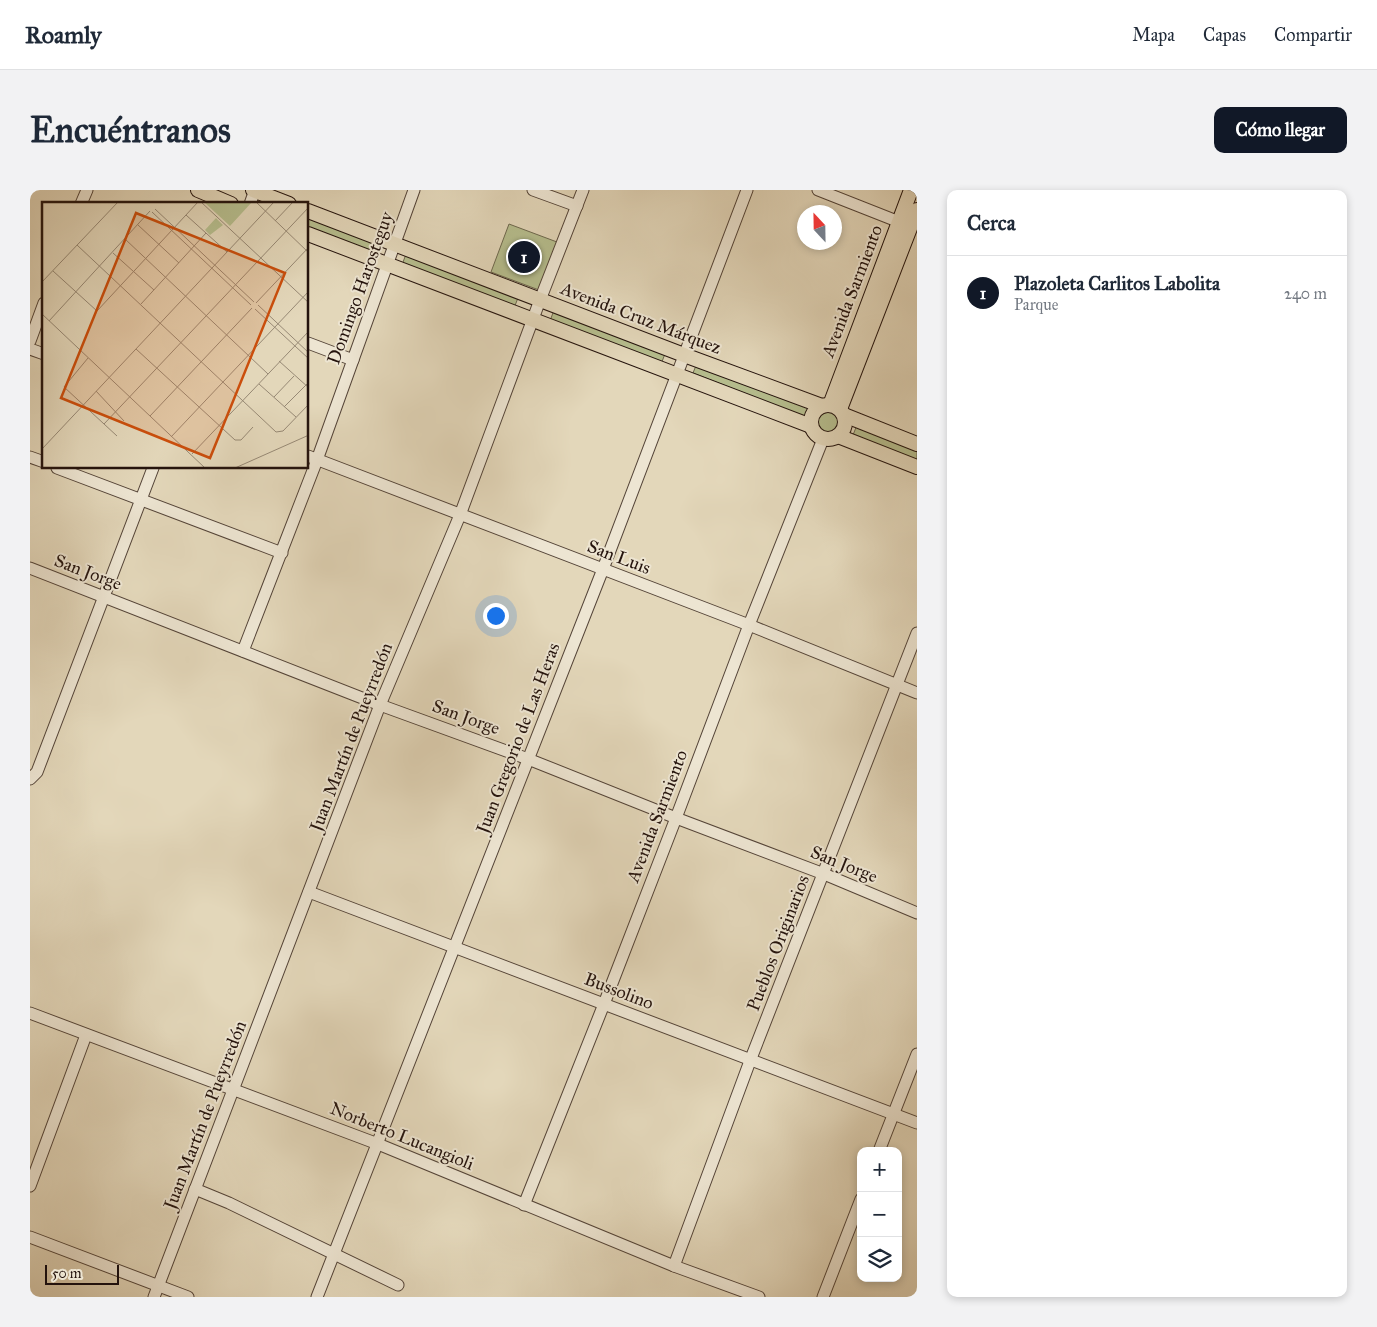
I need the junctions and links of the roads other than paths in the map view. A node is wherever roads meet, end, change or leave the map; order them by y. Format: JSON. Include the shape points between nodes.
{"nodes":[{"id":1,"x":87,"y":190,"type":"edge"},
{"id":2,"x":198,"y":190,"type":"edge"},
{"id":3,"x":254,"y":190,"type":"edge"},
{"id":4,"x":414,"y":190,"type":"edge"},
{"id":5,"x":533,"y":190,"type":"edge"},
{"id":6,"x":583,"y":190,"type":"edge"},
{"id":7,"x":747,"y":190,"type":"edge"},
{"id":8,"x":818,"y":190,"type":"edge"},
{"id":9,"x":911,"y":190,"type":"edge"},
{"id":10,"x":82,"y":202,"type":"edge"},
{"id":11,"x":226,"y":202,"type":"edge"},
{"id":12,"x":284,"y":202,"type":"edge"},
{"id":13,"x":577,"y":206,"type":"junction"},
{"id":14,"x":917,"y":210,"type":"edge"},
{"id":15,"x":309,"y":211,"type":"edge"},
{"id":16,"x":909,"y":226,"type":"edge"},
{"id":17,"x":309,"y":234,"type":"edge"},
{"id":18,"x":394,"y":245,"type":"junction"},
{"id":19,"x":387,"y":265,"type":"junction"},
{"id":20,"x":540,"y":300,"type":"junction"},
{"id":21,"x":42,"y":308,"type":"edge"},
{"id":22,"x":532,"y":321,"type":"junction"},
{"id":23,"x":30,"y":340,"type":"edge"},
{"id":24,"x":309,"y":343,"type":"edge"},
{"id":25,"x":30,"y":349,"type":"edge"},
{"id":26,"x":42,"y":353,"type":"edge"},
{"id":27,"x":684,"y":355,"type":"junction"},
{"id":28,"x":353,"y":360,"type":"junction"},
{"id":29,"x":676,"y":376,"type":"junction"},
{"id":30,"x":834,"y":409,"type":"junction"},
{"id":31,"x":811,"y":426,"type":"junction"},
{"id":32,"x":838,"y":436,"type":"junction"},
{"id":33,"x":823,"y":439,"type":"junction"},
{"id":34,"x":917,"y":444,"type":"edge"},
{"id":35,"x":30,"y":457,"type":"edge"},
{"id":36,"x":312,"y":458,"type":"edge"},
{"id":37,"x":42,"y":461,"type":"edge"},
{"id":38,"x":917,"y":466,"type":"edge"},
{"id":39,"x":60,"y":469,"type":"edge"},
{"id":40,"x":153,"y":469,"type":"edge"},
{"id":41,"x":309,"y":469,"type":"edge"},
{"id":42,"x":142,"y":499,"type":"junction"},
{"id":43,"x":460,"y":514,"type":"junction"},
{"id":44,"x":282,"y":553,"type":"junction"},
{"id":45,"x":30,"y":568,"type":"edge"},
{"id":46,"x":603,"y":569,"type":"junction"},
{"id":47,"x":105,"y":597,"type":"junction"},
{"id":48,"x":749,"y":625,"type":"junction"},
{"id":49,"x":917,"y":633,"type":"edge"},
{"id":50,"x":243,"y":651,"type":"junction"},
{"id":51,"x":896,"y":685,"type":"junction"},
{"id":52,"x":917,"y":693,"type":"edge"},
{"id":53,"x":380,"y":705,"type":"junction"},
{"id":54,"x":528,"y":759,"type":"junction"},
{"id":55,"x":30,"y":779,"type":"edge"},
{"id":56,"x":676,"y":818,"type":"junction"},
{"id":57,"x":824,"y":874,"type":"junction"},
{"id":58,"x":309,"y":892,"type":"junction"},
{"id":59,"x":917,"y":912,"type":"edge"},
{"id":60,"x":455,"y":948,"type":"junction"},
{"id":61,"x":604,"y":1004,"type":"junction"},
{"id":62,"x":30,"y":1012,"type":"edge"},
{"id":63,"x":86,"y":1035,"type":"junction"},
{"id":64,"x":917,"y":1054,"type":"edge"},
{"id":65,"x":750,"y":1061,"type":"junction"},
{"id":66,"x":234,"y":1089,"type":"junction"},
{"id":67,"x":893,"y":1115,"type":"junction"},
{"id":68,"x":917,"y":1123,"type":"edge"},
{"id":69,"x":378,"y":1144,"type":"junction"},
{"id":70,"x":881,"y":1147,"type":"edge"},
{"id":71,"x":30,"y":1186,"type":"edge"},
{"id":72,"x":195,"y":1189,"type":"junction"},
{"id":73,"x":524,"y":1205,"type":"junction"},
{"id":74,"x":857,"y":1209,"type":"edge"},
{"id":75,"x":30,"y":1237,"type":"edge"},
{"id":76,"x":334,"y":1255,"type":"junction"},
{"id":77,"x":674,"y":1266,"type":"junction"},
{"id":78,"x":398,"y":1284,"type":"dead end"},
{"id":79,"x":158,"y":1286,"type":"junction"},
{"id":80,"x":154,"y":1297,"type":"edge"},
{"id":81,"x":188,"y":1297,"type":"edge"},
{"id":82,"x":317,"y":1297,"type":"edge"},
{"id":83,"x":758,"y":1297,"type":"edge"},
{"id":84,"x":823,"y":1297,"type":"edge"}],
"edges":[{"from":1,"to":10,"type":"street"},
{"from":2,"to":11,"type":"main road"},
{"from":3,"to":12,"type":"main road"},
{"from":4,"to":18,"type":"street","name":"Domingo Harosteguy"},
{"from":5,"to":13,"type":"street"},
{"from":6,"to":13,"type":"street","name":"Juan Martín de Pueyrredón"},
{"from":7,"to":27,"type":"street","name":"Juan Gregorio de Las Heras"},
{"from":8,"to":16,"type":"street"},
{"from":9,"to":16,"type":"main road","name":"Avenida Sarmiento"},
{"from":13,"to":20,"type":"street","name":"Juan Martín de Pueyrredón"},
{"from":14,"to":16,"type":"main road","name":"Avenida Sarmiento"},
{"from":15,"to":18,"type":"main road","name":"Avenida Cruz Márquez"},
{"from":16,"to":30,"type":"main road","name":"Avenida Sarmiento"},
{"from":17,"to":19,"type":"main road"},
{"from":18,"to":19,"type":"street","name":"Domingo Harosteguy"},
{"from":18,"to":20,"type":"main road","name":"Avenida Cruz Márquez"},
{"from":19,"to":22,"type":"main road"},
{"from":19,"to":28,"type":"street","name":"Domingo Harosteguy"},
{"from":20,"to":22,"type":"street","name":"Juan Martín de Pueyrredón"},
{"from":20,"to":27,"type":"main road","name":"Avenida Cruz Márquez"},
{"from":21,"to":23,"type":"street"},
{"from":22,"to":29,"type":"main road"},
{"from":22,"to":43,"type":"street","name":"Juan Martín de Pueyrredón"},
{"from":24,"to":28,"type":"street"},
{"from":25,"to":26,"type":"street"},
{"from":27,"to":29,"type":"street","name":"Juan Gregorio de Las Heras"},
{"from":27,"to":30,"type":"main road","name":"Avenida Cruz Márquez"},
{"from":28,"to":36,"type":"street","name":"Domingo Harosteguy"},
{"from":29,"to":31,"type":"main road"},
{"from":29,"to":46,"type":"street","name":"Juan Gregorio de Las Heras"},
{"from":30,"to":31,"type":"main road","via":[[814,412]]},
{"from":30,"to":32,"type":"main road","via":[[846,424]]},
{"from":30,"to":34,"type":"main road","name":"Avenida Cruz Márquez"},
{"from":31,"to":33,"type":"main road"},
{"from":32,"to":33,"type":"main road"},
{"from":32,"to":38,"type":"main road"},
{"from":33,"to":48,"type":"street","name":"Avenida Sarmiento"},
{"from":35,"to":37,"type":"street"},
{"from":36,"to":43,"type":"street","name":"San Luis"},
{"from":39,"to":42,"type":"street"},
{"from":40,"to":42,"type":"street"},
{"from":41,"to":44,"type":"street","name":"Domingo Harosteguy"},
{"from":42,"to":44,"type":"street"},
{"from":42,"to":47,"type":"street"},
{"from":43,"to":46,"type":"street","name":"San Luis"},
{"from":43,"to":53,"type":"street","name":"Juan Martín de Pueyrredón"},
{"from":44,"to":50,"type":"street","name":"Domingo Harosteguy"},
{"from":45,"to":47,"type":"street","name":"San Jorge"},
{"from":46,"to":48,"type":"street","name":"San Luis"},
{"from":46,"to":54,"type":"street","name":"Juan Gregorio de Las Heras"},
{"from":47,"to":50,"type":"street","name":"San Jorge"},
{"from":47,"to":55,"type":"street","via":[[37,772]]},
{"from":48,"to":51,"type":"street","name":"San Luis"},
{"from":48,"to":56,"type":"street","name":"Avenida Sarmiento"},
{"from":49,"to":51,"type":"street","name":"Pueblos Originarios"},
{"from":50,"to":53,"type":"street","name":"San Jorge"},
{"from":51,"to":52,"type":"street","name":"San Luis"},
{"from":51,"to":57,"type":"street","name":"Pueblos Originarios"},
{"from":53,"to":54,"type":"street","name":"San Jorge"},
{"from":53,"to":58,"type":"street","name":"Juan Martín de Pueyrredón"},
{"from":54,"to":56,"type":"street","name":"San Jorge"},
{"from":54,"to":60,"type":"street","name":"Juan Gregorio de Las Heras"},
{"from":56,"to":57,"type":"street","name":"San Jorge"},
{"from":56,"to":61,"type":"street","name":"Avenida Sarmiento"},
{"from":57,"to":59,"type":"street","name":"San Jorge"},
{"from":57,"to":65,"type":"street","name":"Pueblos Originarios"},
{"from":58,"to":60,"type":"street","name":"Bussolino"},
{"from":58,"to":66,"type":"street","name":"Juan Martín de Pueyrredón"},
{"from":60,"to":61,"type":"street","name":"Bussolino"},
{"from":60,"to":69,"type":"street","name":"Juan Gregorio de Las Heras"},
{"from":61,"to":65,"type":"street","name":"Bussolino"},
{"from":61,"to":73,"type":"street","name":"Avenida Sarmiento"},
{"from":62,"to":63,"type":"street","name":"Norberto Lucangioli"},
{"from":63,"to":66,"type":"street","name":"Norberto Lucangioli"},
{"from":63,"to":71,"type":"street"},
{"from":64,"to":67,"type":"street"},
{"from":65,"to":67,"type":"street","name":"Bussolino"},
{"from":65,"to":77,"type":"street","name":"Pueblos Originarios"},
{"from":66,"to":69,"type":"street","name":"Norberto Lucangioli"},
{"from":66,"to":72,"type":"street","name":"Juan Martín de Pueyrredón"},
{"from":67,"to":68,"type":"street","name":"Bussolino"},
{"from":67,"to":70,"type":"street"},
{"from":69,"to":73,"type":"street","name":"Norberto Lucangioli"},
{"from":69,"to":76,"type":"street","name":"Juan Gregorio de Las Heras"},
{"from":72,"to":76,"type":"street"},
{"from":72,"to":79,"type":"street","name":"Juan Martín de Pueyrredón"},
{"from":73,"to":77,"type":"street","name":"Norberto Lucangioli"},
{"from":74,"to":84,"type":"street"},
{"from":75,"to":79,"type":"street"},
{"from":76,"to":78,"type":"street"},
{"from":76,"to":82,"type":"street","name":"Juan Gregorio de Las Heras"},
{"from":77,"to":83,"type":"street","name":"Norberto Lucangioli"},
{"from":79,"to":80,"type":"street","name":"Juan Martín de Pueyrredón"},
{"from":79,"to":81,"type":"street"}]}
